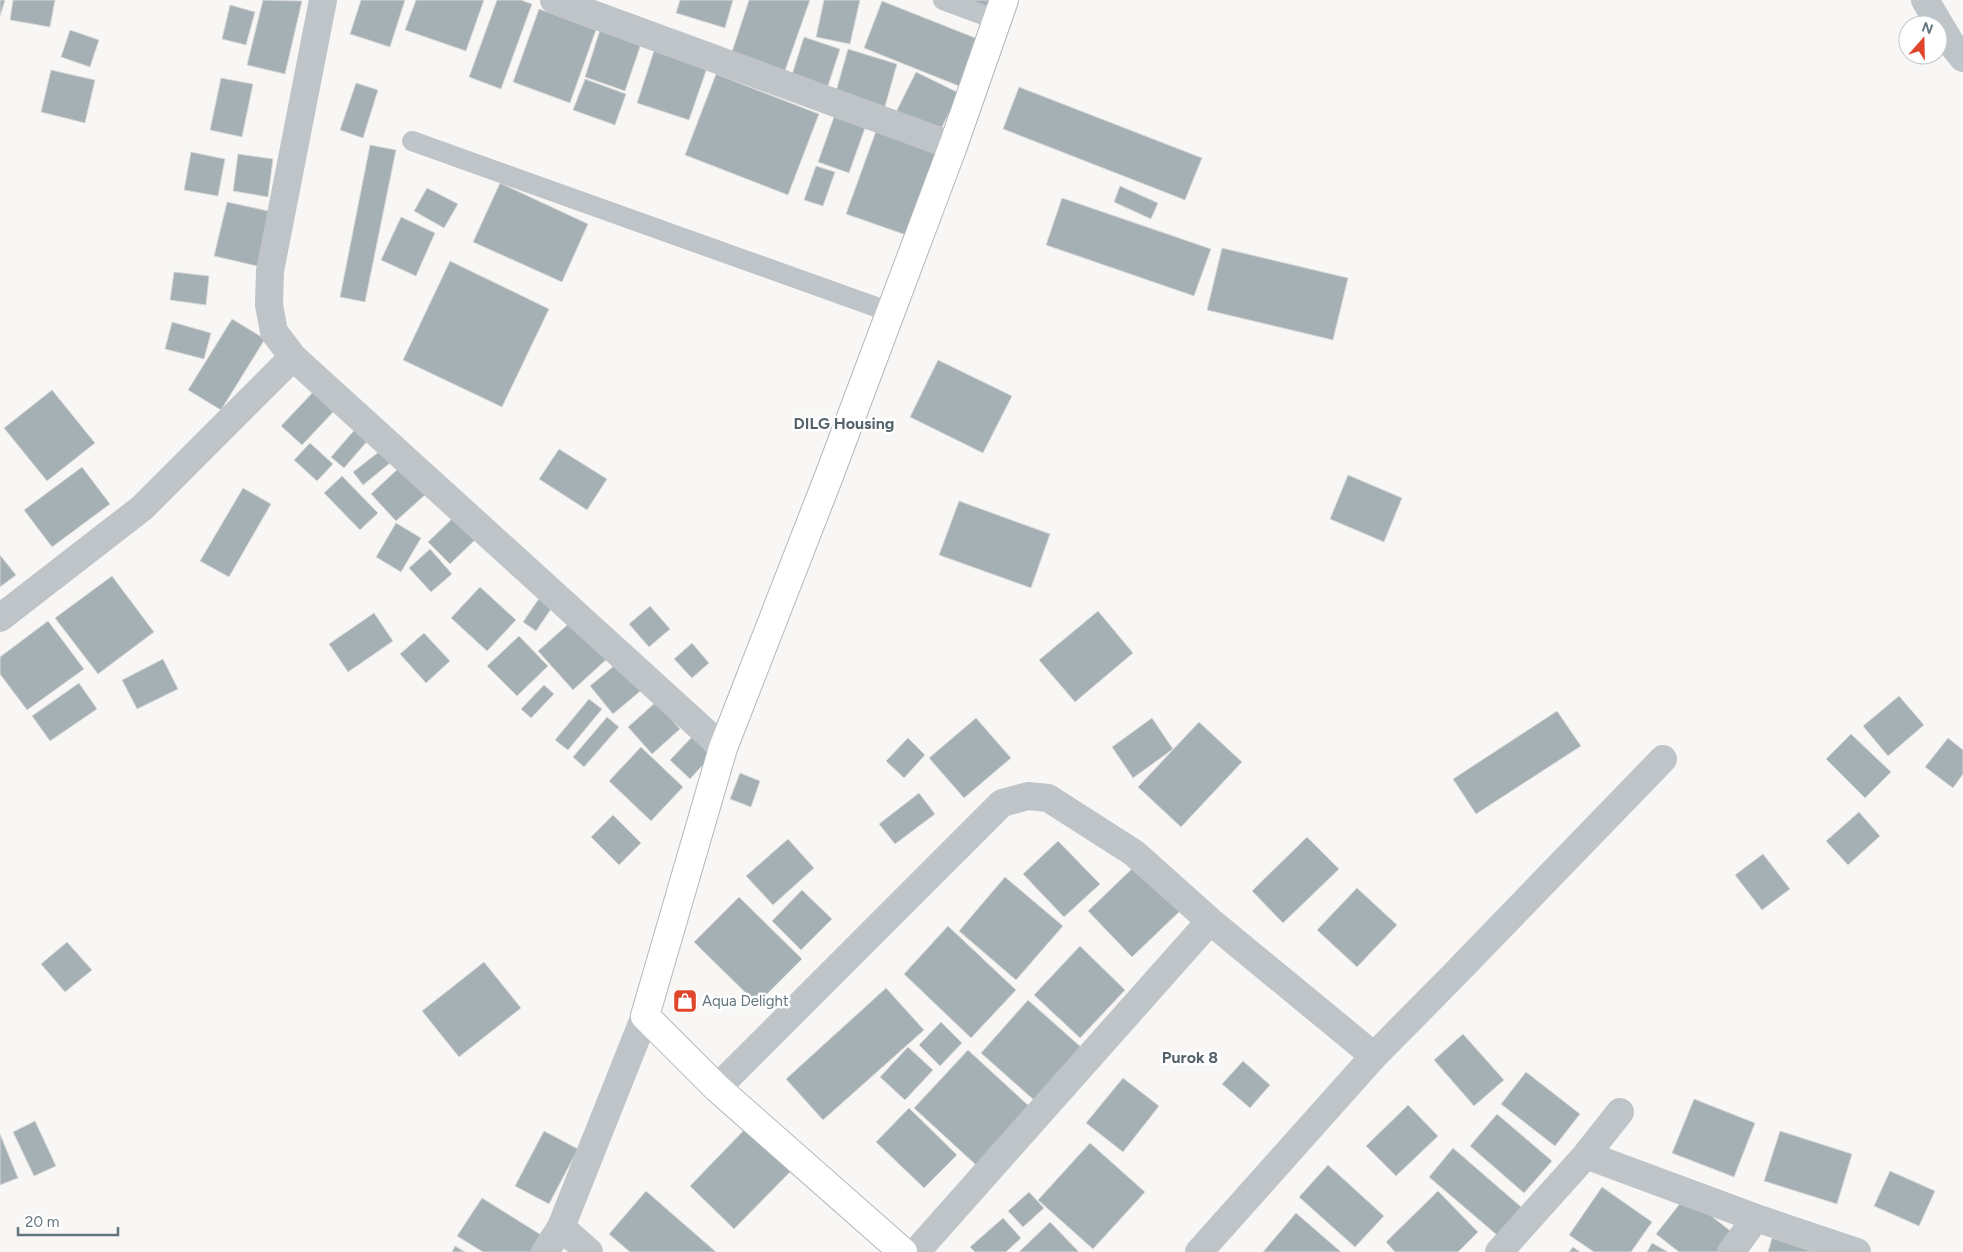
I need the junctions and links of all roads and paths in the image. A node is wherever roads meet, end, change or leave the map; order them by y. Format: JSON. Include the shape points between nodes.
{"nodes":[{"id":1,"x":323,"y":0,"type":"edge"},
{"id":2,"x":943,"y":0,"type":"edge"},
{"id":3,"x":1925,"y":0,"type":"edge"},
{"id":4,"x":564,"y":2,"type":"edge"},
{"id":5,"x":1000,"y":10,"type":"edge"},
{"id":6,"x":1963,"y":58,"type":"edge"},
{"id":7,"x":412,"y":141,"type":"dead end"},
{"id":8,"x":953,"y":146,"type":"junction"},
{"id":9,"x":890,"y":312,"type":"junction"},
{"id":10,"x":293,"y":357,"type":"junction"},
{"id":11,"x":0,"y":618,"type":"edge"},
{"id":12,"x":723,"y":748,"type":"junction"},
{"id":13,"x":1663,"y":759,"type":"dead end"},
{"id":14,"x":1210,"y":922,"type":"junction"},
{"id":15,"x":645,"y":1016,"type":"junction"},
{"id":16,"x":1374,"y":1056,"type":"junction"},
{"id":17,"x":717,"y":1088,"type":"junction"},
{"id":18,"x":1620,"y":1112,"type":"dead end"},
{"id":19,"x":1586,"y":1155,"type":"junction"},
{"id":20,"x":1756,"y":1218,"type":"junction"},
{"id":21,"x":561,"y":1227,"type":"junction"},
{"id":22,"x":545,"y":1252,"type":"edge"},
{"id":23,"x":589,"y":1252,"type":"edge"},
{"id":24,"x":903,"y":1252,"type":"edge"},
{"id":25,"x":916,"y":1252,"type":"edge"},
{"id":26,"x":1199,"y":1252,"type":"edge"},
{"id":27,"x":1499,"y":1252,"type":"edge"},
{"id":28,"x":1731,"y":1252,"type":"edge"},
{"id":29,"x":1856,"y":1252,"type":"edge"}],
"edges":[{"from":1,"to":10,"type":"street","via":[[270,271],[269,305],[274,332]]},
{"from":2,"to":5,"type":"lane"},
{"from":3,"to":6,"type":"street"},
{"from":4,"to":8,"type":"street"},
{"from":5,"to":8,"type":"street"},
{"from":7,"to":9,"type":"lane"},
{"from":8,"to":9,"type":"street"},
{"from":9,"to":12,"type":"street"},
{"from":10,"to":11,"type":"street","via":[[142,508]]},
{"from":10,"to":12,"type":"street"},
{"from":12,"to":15,"type":"street"},
{"from":13,"to":16,"type":"street"},
{"from":14,"to":16,"type":"street"},
{"from":14,"to":17,"type":"street","via":[[1134,853],[1048,798],[1028,796],[1002,803]]},
{"from":14,"to":25,"type":"street"},
{"from":15,"to":17,"type":"street"},
{"from":15,"to":21,"type":"street"},
{"from":16,"to":26,"type":"street"},
{"from":17,"to":24,"type":"street"},
{"from":18,"to":19,"type":"street"},
{"from":19,"to":20,"type":"street"},
{"from":19,"to":27,"type":"street"},
{"from":20,"to":28,"type":"street"},
{"from":20,"to":29,"type":"street"},
{"from":21,"to":22,"type":"street"},
{"from":21,"to":23,"type":"street"}]}
